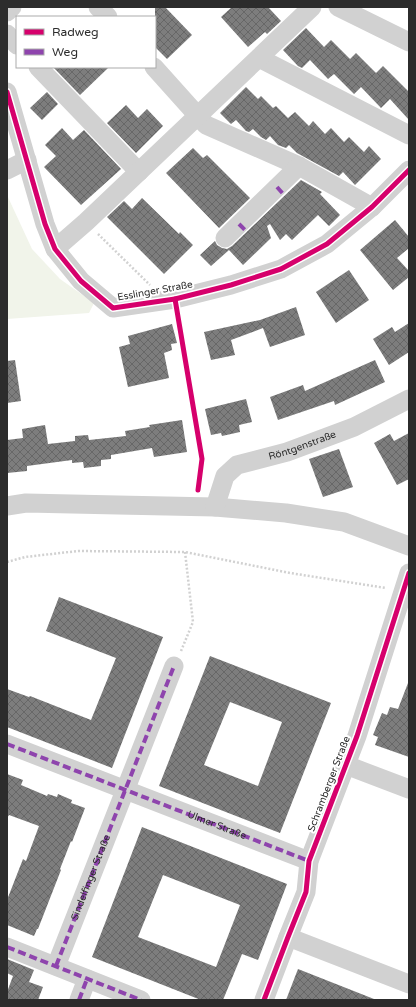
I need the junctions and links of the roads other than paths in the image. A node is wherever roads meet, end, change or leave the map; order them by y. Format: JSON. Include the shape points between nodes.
{"nodes":[{"id":1,"x":12,"y":7,"type":"edge"},
{"id":2,"x":98,"y":7,"type":"edge"},
{"id":3,"x":312,"y":7,"type":"edge"},
{"id":4,"x":338,"y":7,"type":"edge"},
{"id":5,"x":7,"y":12,"type":"edge"},
{"id":6,"x":107,"y":16,"type":"edge"},
{"id":7,"x":7,"y":34,"type":"edge"},
{"id":8,"x":409,"y":42,"type":"edge"},
{"id":9,"x":16,"y":44,"type":"edge"},
{"id":10,"x":259,"y":58,"type":"junction"},
{"id":11,"x":39,"y":68,"type":"edge"},
{"id":12,"x":155,"y":68,"type":"edge"},
{"id":13,"x":7,"y":92,"type":"edge"},
{"id":14,"x":198,"y":115,"type":"junction"},
{"id":15,"x":409,"y":135,"type":"edge"},
{"id":16,"x":27,"y":160,"type":"junction"},
{"id":17,"x":299,"y":166,"type":"junction"},
{"id":18,"x":7,"y":170,"type":"edge"},
{"id":19,"x":409,"y":170,"type":"edge"},
{"id":20,"x":139,"y":172,"type":"junction"},
{"id":21,"x":372,"y":207,"type":"junction"},
{"id":22,"x":225,"y":238,"type":"dead end"},
{"id":23,"x":55,"y":249,"type":"junction"},
{"id":24,"x":409,"y":399,"type":"edge"},
{"id":25,"x":7,"y":506,"type":"edge"},
{"id":26,"x":215,"y":507,"type":"junction"},
{"id":27,"x":409,"y":546,"type":"edge"},
{"id":28,"x":409,"y":573,"type":"edge"},
{"id":29,"x":174,"y":666,"type":"road end"},
{"id":30,"x":7,"y":744,"type":"edge"},
{"id":31,"x":346,"y":765,"type":"junction"},
{"id":32,"x":409,"y":789,"type":"edge"},
{"id":33,"x":125,"y":790,"type":"junction"},
{"id":34,"x":309,"y":861,"type":"junction"},
{"id":35,"x":288,"y":937,"type":"junction"},
{"id":36,"x":7,"y":947,"type":"edge"},
{"id":37,"x":56,"y":966,"type":"junction"},
{"id":38,"x":87,"y":979,"type":"junction"},
{"id":39,"x":409,"y":984,"type":"edge"},
{"id":40,"x":79,"y":1000,"type":"edge"},
{"id":41,"x":141,"y":1000,"type":"edge"},
{"id":42,"x":264,"y":1000,"type":"edge"}],
"edges":[{"from":1,"to":5,"type":"street"},
{"from":2,"to":6,"type":"street"},
{"from":3,"to":10,"type":"street"},
{"from":4,"to":8,"type":"street"},
{"from":7,"to":9,"type":"street"},
{"from":10,"to":14,"type":"street"},
{"from":10,"to":15,"type":"street"},
{"from":11,"to":20,"type":"street"},
{"from":12,"to":14,"type":"street"},
{"from":13,"to":16,"type":"street","name":"Esslinger Straße"},
{"from":14,"to":17,"type":"street","via":[[206,124]]},
{"from":14,"to":20,"type":"street"},
{"from":16,"to":18,"type":"street"},
{"from":16,"to":23,"type":"street","name":"Esslinger Straße","via":[[45,224]]},
{"from":17,"to":21,"type":"street"},
{"from":17,"to":22,"type":"street"},
{"from":19,"to":21,"type":"street","name":"Esslinger Straße"},
{"from":20,"to":23,"type":"street"},
{"from":21,"to":23,"type":"street","name":"Esslinger Straße","via":[[327,244],[281,269],[231,285],[166,301],[113,308],[81,281]]},
{"from":24,"to":26,"type":"street","name":"Röntgenstraße","via":[[354,427],[287,452],[237,465],[224,476]]},
{"from":25,"to":26,"type":"street","via":[[26,503]]},
{"from":26,"to":27,"type":"street","via":[[286,513],[344,522]]},
{"from":28,"to":31,"type":"street","name":"Schramberger Straße"},
{"from":29,"to":33,"type":"street"},
{"from":30,"to":33,"type":"street","name":"Ulmer Straße"},
{"from":31,"to":32,"type":"street"},
{"from":31,"to":34,"type":"street","name":"Schramberger Straße"},
{"from":33,"to":34,"type":"street","name":"Ulmer Straße"},
{"from":33,"to":37,"type":"street","name":"Sindelfinger Straße"},
{"from":34,"to":35,"type":"street","name":"Schramberger Straße","via":[[306,892]]},
{"from":35,"to":39,"type":"street"},
{"from":35,"to":42,"type":"street","name":"Schramberger Straße"},
{"from":36,"to":37,"type":"street"},
{"from":37,"to":38,"type":"street"},
{"from":38,"to":40,"type":"street"},
{"from":38,"to":41,"type":"street"}]}
